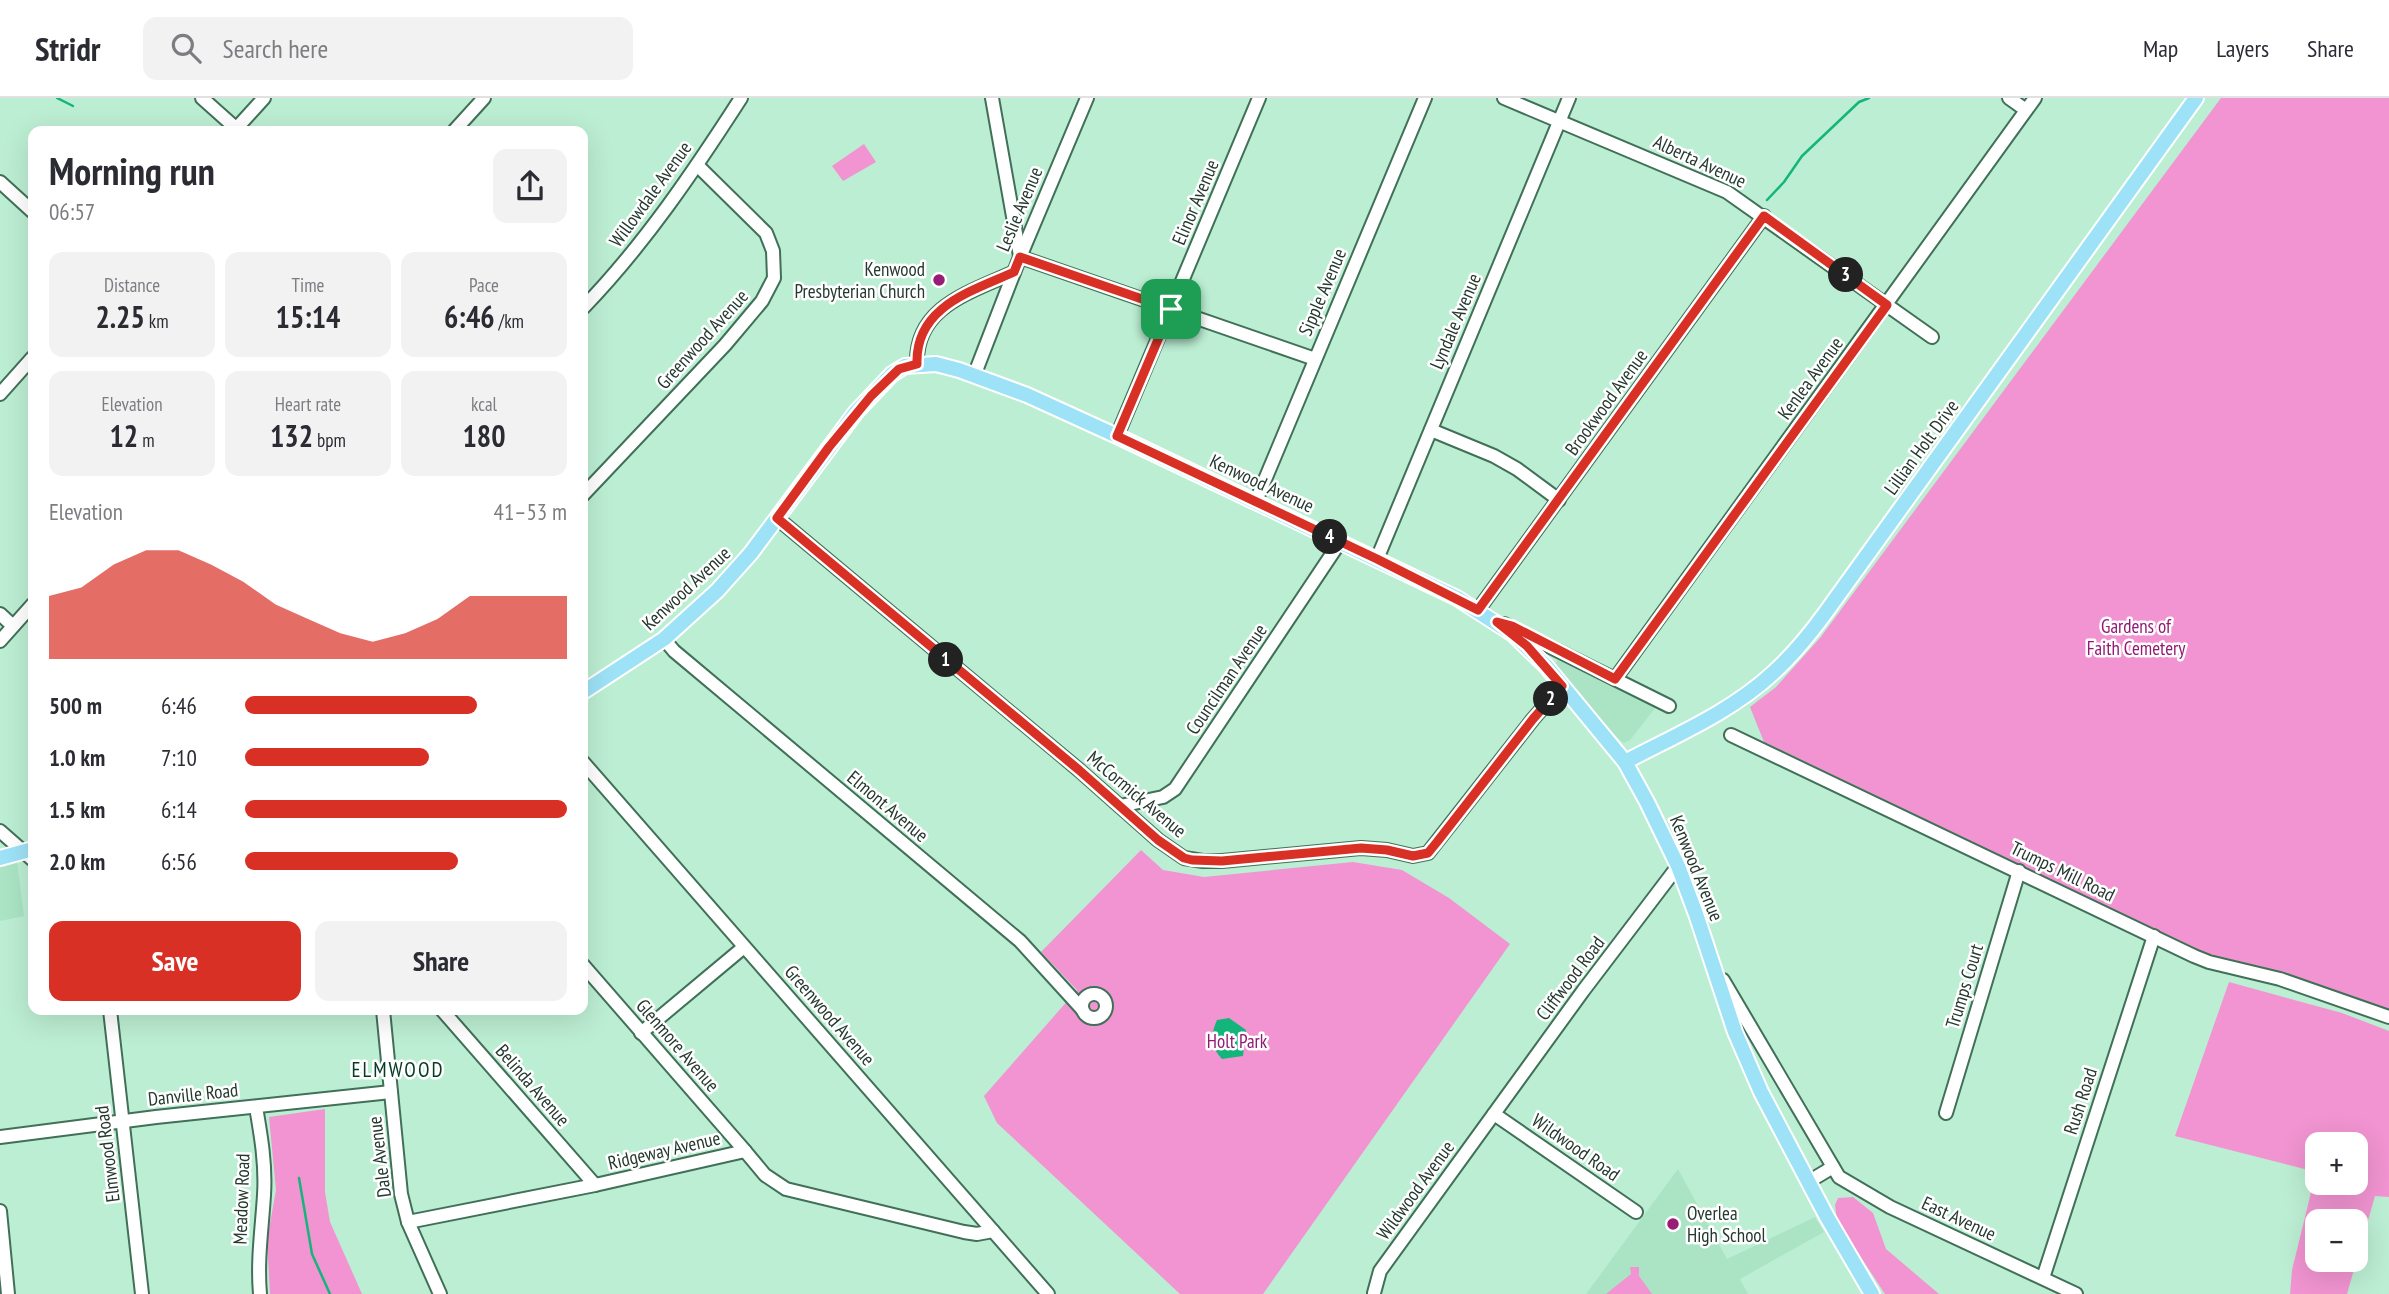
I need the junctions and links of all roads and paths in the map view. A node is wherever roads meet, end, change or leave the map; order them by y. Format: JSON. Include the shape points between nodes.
{"nodes":[{"id":1,"x":202,"y":98,"type":"edge"},
{"id":2,"x":264,"y":98,"type":"edge"},
{"id":3,"x":484,"y":98,"type":"edge"},
{"id":4,"x":741,"y":98,"type":"edge"},
{"id":5,"x":992,"y":98,"type":"edge"},
{"id":6,"x":1087,"y":98,"type":"edge"},
{"id":7,"x":1259,"y":98,"type":"edge"},
{"id":8,"x":1425,"y":98,"type":"edge"},
{"id":9,"x":1504,"y":98,"type":"edge"},
{"id":10,"x":1569,"y":98,"type":"edge"},
{"id":11,"x":2009,"y":98,"type":"edge"},
{"id":12,"x":2035,"y":98,"type":"edge"},
{"id":13,"x":2196,"y":98,"type":"edge"},
{"id":14,"x":2026,"y":110,"type":"junction"},
{"id":15,"x":1559,"y":121,"type":"junction"},
{"id":16,"x":233,"y":126,"type":"edge"},
{"id":17,"x":240,"y":126,"type":"edge"},
{"id":18,"x":459,"y":126,"type":"edge"},
{"id":19,"x":697,"y":165,"type":"junction"},
{"id":20,"x":0,"y":182,"type":"edge"},
{"id":21,"x":28,"y":207,"type":"edge"},
{"id":22,"x":1764,"y":216,"type":"junction"},
{"id":23,"x":1020,"y":257,"type":"junction"},
{"id":24,"x":1014,"y":272,"type":"junction"},
{"id":25,"x":588,"y":302,"type":"edge"},
{"id":26,"x":1887,"y":305,"type":"junction"},
{"id":27,"x":1171,"y":309,"type":"junction"},
{"id":28,"x":1932,"y":337,"type":"dead end"},
{"id":29,"x":1315,"y":359,"type":"junction"},
{"id":30,"x":28,"y":363,"type":"edge"},
{"id":31,"x":917,"y":364,"type":"junction"},
{"id":32,"x":974,"y":376,"type":"junction"},
{"id":33,"x":0,"y":394,"type":"edge"},
{"id":34,"x":1431,"y":430,"type":"junction"},
{"id":35,"x":1117,"y":436,"type":"junction"},
{"id":36,"x":588,"y":490,"type":"edge"},
{"id":37,"x":1559,"y":500,"type":"junction"},
{"id":38,"x":1256,"y":501,"type":"junction"},
{"id":39,"x":777,"y":518,"type":"junction"},
{"id":40,"x":1340,"y":542,"type":"junction"},
{"id":41,"x":1377,"y":559,"type":"junction"},
{"id":42,"x":28,"y":610,"type":"edge"},
{"id":43,"x":1478,"y":610,"type":"junction"},
{"id":44,"x":0,"y":614,"type":"edge"},
{"id":45,"x":1497,"y":622,"type":"junction"},
{"id":46,"x":13,"y":626,"type":"junction"},
{"id":47,"x":664,"y":639,"type":"junction"},
{"id":48,"x":0,"y":641,"type":"edge"},
{"id":49,"x":1615,"y":679,"type":"junction"},
{"id":50,"x":1562,"y":686,"type":"junction"},
{"id":51,"x":588,"y":689,"type":"edge"},
{"id":52,"x":1669,"y":706,"type":"dead end"},
{"id":53,"x":1731,"y":735,"type":"dead end"},
{"id":54,"x":1625,"y":762,"type":"junction"},
{"id":55,"x":588,"y":768,"type":"edge"},
{"id":56,"x":1120,"y":806,"type":"junction"},
{"id":57,"x":0,"y":831,"type":"edge"},
{"id":58,"x":28,"y":852,"type":"edge"},
{"id":59,"x":28,"y":854,"type":"edge"},
{"id":60,"x":0,"y":858,"type":"edge"},
{"id":61,"x":1678,"y":866,"type":"junction"},
{"id":62,"x":2020,"y":871,"type":"junction"},
{"id":63,"x":2154,"y":936,"type":"junction"},
{"id":64,"x":744,"y":947,"type":"junction"},
{"id":65,"x":1709,"y":953,"type":"junction"},
{"id":66,"x":588,"y":971,"type":"edge"},
{"id":67,"x":1082,"y":1009,"type":"dead end"},
{"id":68,"x":111,"y":1015,"type":"edge"},
{"id":69,"x":383,"y":1015,"type":"edge"},
{"id":70,"x":446,"y":1015,"type":"edge"},
{"id":71,"x":2389,"y":1017,"type":"edge"},
{"id":72,"x":641,"y":1033,"type":"junction"},
{"id":73,"x":391,"y":1092,"type":"junction"},
{"id":74,"x":256,"y":1107,"type":"junction"},
{"id":75,"x":1946,"y":1113,"type":"dead end"},
{"id":76,"x":1494,"y":1114,"type":"junction"},
{"id":77,"x":122,"y":1122,"type":"junction"},
{"id":78,"x":0,"y":1137,"type":"edge"},
{"id":79,"x":745,"y":1151,"type":"junction"},
{"id":80,"x":1833,"y":1167,"type":"junction"},
{"id":81,"x":1808,"y":1182,"type":"junction"},
{"id":82,"x":595,"y":1185,"type":"junction"},
{"id":83,"x":0,"y":1211,"type":"edge"},
{"id":84,"x":1636,"y":1212,"type":"dead end"},
{"id":85,"x":408,"y":1222,"type":"junction"},
{"id":86,"x":993,"y":1231,"type":"junction"},
{"id":87,"x":2043,"y":1278,"type":"junction"},
{"id":88,"x":1374,"y":1293,"type":"edge"},
{"id":89,"x":8,"y":1294,"type":"edge"},
{"id":90,"x":142,"y":1294,"type":"edge"},
{"id":91,"x":260,"y":1294,"type":"edge"},
{"id":92,"x":440,"y":1294,"type":"edge"},
{"id":93,"x":1048,"y":1294,"type":"edge"},
{"id":94,"x":1872,"y":1294,"type":"edge"},
{"id":95,"x":2076,"y":1294,"type":"edge"}],
"edges":[{"from":1,"to":16,"type":"street"},
{"from":2,"to":17,"type":"street"},
{"from":3,"to":18,"type":"street"},
{"from":4,"to":19,"type":"street","name":"Willowdale Avenue"},
{"from":5,"to":23,"type":"street"},
{"from":6,"to":23,"type":"street","name":"Leslie Avenue"},
{"from":7,"to":27,"type":"street","name":"Elinor Avenue"},
{"from":8,"to":29,"type":"street","name":"Sipple Avenue"},
{"from":9,"to":15,"type":"street","name":"Alberta Avenue"},
{"from":10,"to":15,"type":"street","name":"Lyndale Avenue"},
{"from":11,"to":14,"type":"street"},
{"from":12,"to":14,"type":"street","name":"Kenlea Avenue"},
{"from":13,"to":54,"type":"main road","name":"Lillian Holt Drive","via":[[1801,644],[1772,674],[1730,706]]},
{"from":14,"to":26,"type":"street","name":"Kenlea Avenue"},
{"from":15,"to":22,"type":"street","name":"Alberta Avenue","via":[[1727,192]]},
{"from":15,"to":34,"type":"street","name":"Lyndale Avenue"},
{"from":19,"to":25,"type":"street","name":"Willowdale Avenue","via":[[639,244]]},
{"from":19,"to":36,"type":"street","name":"Greenwood Avenue","via":[[765,233],[773,251],[774,278],[761,302],[725,345]]},
{"from":20,"to":21,"type":"street"},
{"from":22,"to":26,"type":"street","name":"Alberta Avenue"},
{"from":22,"to":37,"type":"street","name":"Brookwood Avenue"},
{"from":23,"to":24,"type":"street","name":"Leslie Avenue"},
{"from":23,"to":27,"type":"street"},
{"from":24,"to":31,"type":"street","via":[[947,303],[917,344]]},
{"from":24,"to":32,"type":"street","name":"Leslie Avenue"},
{"from":26,"to":28,"type":"street","name":"Alberta Avenue"},
{"from":26,"to":49,"type":"street","name":"Kenlea Avenue"},
{"from":27,"to":29,"type":"street"},
{"from":27,"to":35,"type":"street","name":"Elinor Avenue"},
{"from":29,"to":38,"type":"street","name":"Sipple Avenue"},
{"from":30,"to":33,"type":"street"},
{"from":31,"to":32,"type":"main road","name":"Kenwood Avenue","via":[[943,365]]},
{"from":31,"to":39,"type":"main road","name":"Kenwood Avenue","via":[[899,369],[871,396]]},
{"from":32,"to":35,"type":"main road","name":"Kenwood Avenue"},
{"from":34,"to":37,"type":"street","via":[[1494,456]]},
{"from":34,"to":41,"type":"street","name":"Lyndale Avenue"},
{"from":35,"to":38,"type":"main road","name":"Kenwood Avenue"},
{"from":37,"to":43,"type":"street","name":"Brookwood Avenue"},
{"from":38,"to":40,"type":"main road","name":"Kenwood Avenue"},
{"from":39,"to":47,"type":"main road","name":"Kenwood Avenue","via":[[732,576]]},
{"from":39,"to":56,"type":"street","name":"McCormick Avenue"},
{"from":40,"to":41,"type":"main road","name":"Kenwood Avenue"},
{"from":40,"to":56,"type":"street","name":"Councilman Avenue","via":[[1175,789],[1163,797]]},
{"from":41,"to":43,"type":"main road","name":"Kenwood Avenue"},
{"from":42,"to":46,"type":"street"},
{"from":43,"to":45,"type":"main road","name":"Kenwood Avenue"},
{"from":44,"to":46,"type":"street"},
{"from":45,"to":49,"type":"street"},
{"from":45,"to":50,"type":"main road","name":"Kenwood Avenue","via":[[1527,646]]},
{"from":46,"to":48,"type":"street"},
{"from":47,"to":51,"type":"main road","name":"Kenwood Avenue"},
{"from":47,"to":67,"type":"street","name":"Elmont Avenue","via":[[1020,941]]},
{"from":49,"to":52,"type":"street"},
{"from":50,"to":54,"type":"main road","name":"Kenwood Avenue"},
{"from":50,"to":56,"type":"street","name":"McCormick Avenue","via":[[1423,855],[1361,848],[1192,860],[1158,840]]},
{"from":53,"to":62,"type":"street","name":"Trumps Mill Road"},
{"from":54,"to":61,"type":"main road","name":"Kenwood Avenue"},
{"from":55,"to":64,"type":"street","name":"Greenwood Avenue"},
{"from":57,"to":58,"type":"street"},
{"from":59,"to":60,"type":"main road"},
{"from":61,"to":65,"type":"main road","name":"Kenwood Avenue"},
{"from":61,"to":76,"type":"street","name":"Cliffwood Road"},
{"from":62,"to":63,"type":"street","name":"Trumps Mill Road"},
{"from":62,"to":75,"type":"street","name":"Trumps Court"},
{"from":63,"to":71,"type":"street","name":"Trumps Mill Road","via":[[2208,962],[2280,979]]},
{"from":63,"to":87,"type":"street","name":"Rush Road"},
{"from":64,"to":72,"type":"street"},
{"from":64,"to":86,"type":"street","name":"Greenwood Avenue"},
{"from":65,"to":80,"type":"street","name":"East Avenue"},
{"from":65,"to":81,"type":"main road","name":"Kenwood Avenue","via":[[1746,1058]]},
{"from":66,"to":72,"type":"street","name":"Glenmore Avenue"},
{"from":68,"to":77,"type":"street","name":"Elmwood Road"},
{"from":69,"to":73,"type":"street","name":"Dale Avenue"},
{"from":70,"to":82,"type":"street","name":"Belinda Avenue"},
{"from":72,"to":79,"type":"street","name":"Glenmore Avenue"},
{"from":73,"to":74,"type":"street","name":"Danville Road"},
{"from":73,"to":85,"type":"street","name":"Dale Avenue"},
{"from":74,"to":77,"type":"street","name":"Danville Road"},
{"from":74,"to":91,"type":"street","name":"Meadow Road","via":[[264,1178]]},
{"from":76,"to":84,"type":"street","name":"Wildwood Road"},
{"from":76,"to":88,"type":"street","name":"Wildwood Avenue","via":[[1380,1271]]},
{"from":77,"to":78,"type":"street","name":"Danville Road"},
{"from":77,"to":90,"type":"street","name":"Elmwood Road"},
{"from":79,"to":82,"type":"street","name":"Ridgeway Avenue"},
{"from":79,"to":86,"type":"street","name":"Ridgeway Avenue","via":[[765,1175],[786,1189],[964,1232]]},
{"from":80,"to":81,"type":"street"},
{"from":80,"to":87,"type":"street","name":"East Avenue","via":[[1839,1177],[1890,1207]]},
{"from":81,"to":94,"type":"main road","name":"Kenwood Avenue"},
{"from":82,"to":85,"type":"street","name":"Ridgeway Avenue"},
{"from":83,"to":89,"type":"street"},
{"from":85,"to":92,"type":"street","name":"Dale Avenue"},
{"from":86,"to":93,"type":"street","name":"Greenwood Avenue"},
{"from":87,"to":95,"type":"street","name":"East Avenue"}]}
